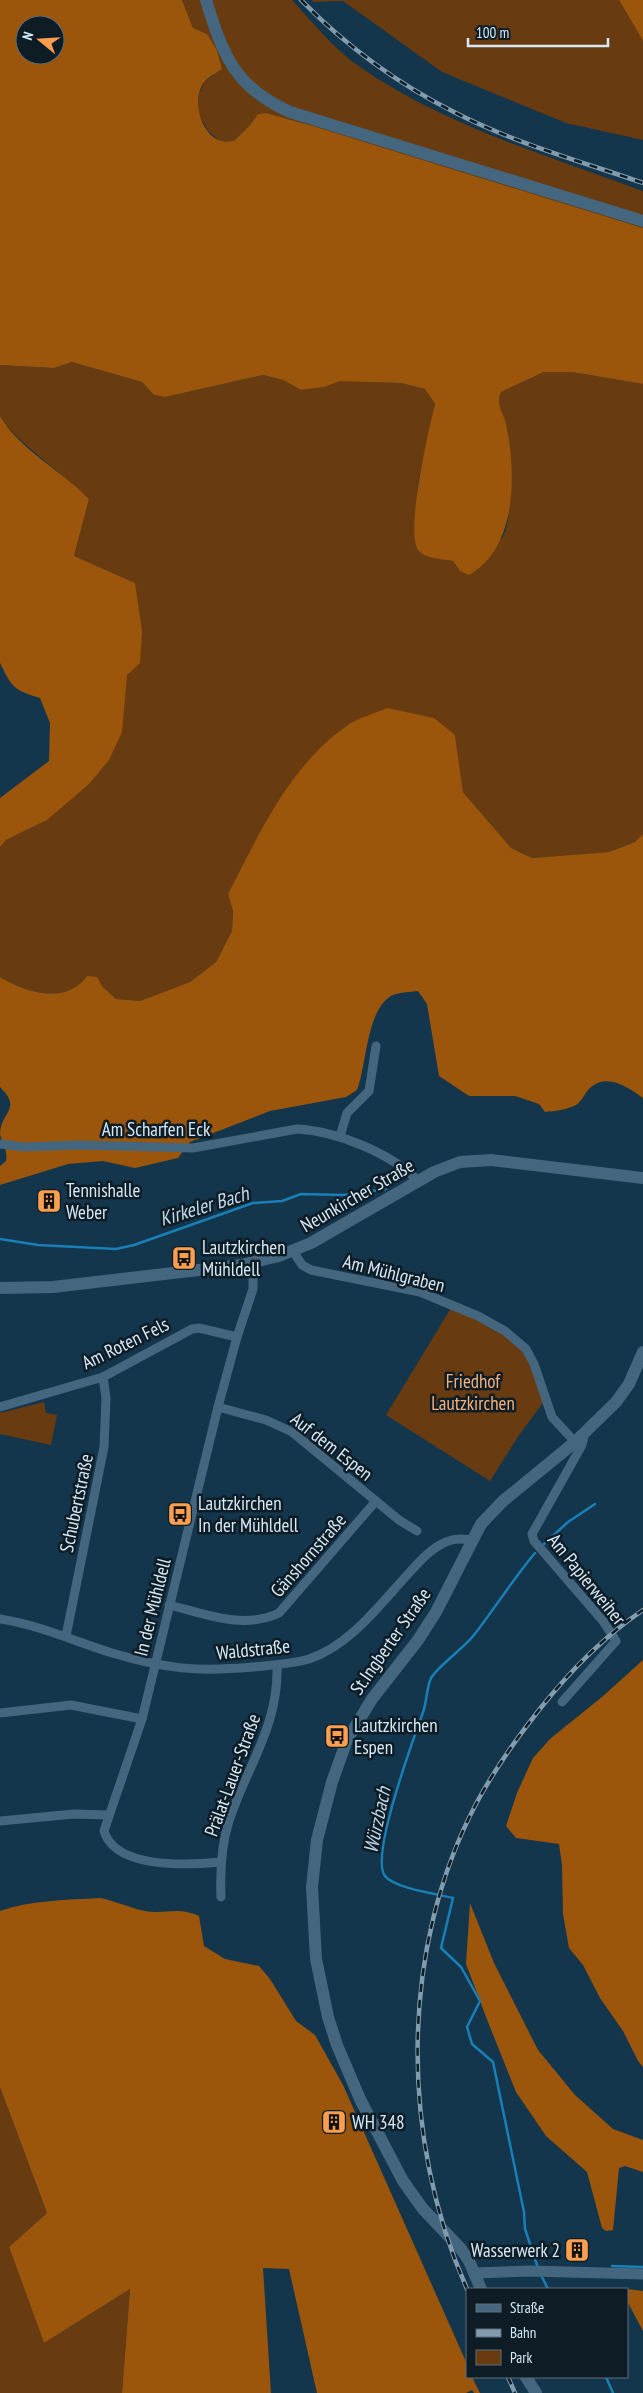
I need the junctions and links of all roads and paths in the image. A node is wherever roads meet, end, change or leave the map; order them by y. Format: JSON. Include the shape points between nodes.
{"nodes":[{"id":1,"x":206,"y":0,"type":"edge"},
{"id":2,"x":643,"y":221,"type":"edge"},
{"id":3,"x":376,"y":1046,"type":"dead end"},
{"id":4,"x":340,"y":1136,"type":"junction"},
{"id":5,"x":0,"y":1144,"type":"edge"},
{"id":6,"x":643,"y":1178,"type":"edge"},
{"id":7,"x":418,"y":1181,"type":"junction"},
{"id":8,"x":293,"y":1251,"type":"junction"},
{"id":9,"x":254,"y":1263,"type":"junction"},
{"id":10,"x":0,"y":1288,"type":"edge"},
{"id":11,"x":236,"y":1337,"type":"junction"},
{"id":12,"x":643,"y":1352,"type":"edge"},
{"id":13,"x":103,"y":1377,"type":"junction"},
{"id":14,"x":0,"y":1406,"type":"edge"},
{"id":15,"x":218,"y":1407,"type":"junction"},
{"id":16,"x":585,"y":1432,"type":"junction"},
{"id":17,"x":575,"y":1442,"type":"junction"},
{"id":18,"x":376,"y":1501,"type":"junction"},
{"id":19,"x":417,"y":1531,"type":"dead end"},
{"id":20,"x":472,"y":1540,"type":"junction"},
{"id":21,"x":169,"y":1605,"type":"junction"},
{"id":22,"x":0,"y":1619,"type":"edge"},
{"id":23,"x":66,"y":1636,"type":"junction"},
{"id":24,"x":155,"y":1664,"type":"junction"},
{"id":25,"x":277,"y":1665,"type":"junction"},
{"id":26,"x":562,"y":1702,"type":"dead end"},
{"id":27,"x":0,"y":1713,"type":"edge"},
{"id":28,"x":142,"y":1719,"type":"junction"},
{"id":29,"x":108,"y":1815,"type":"junction"},
{"id":30,"x":0,"y":1821,"type":"edge"},
{"id":31,"x":221,"y":1862,"type":"junction"},
{"id":32,"x":221,"y":1897,"type":"dead end"},
{"id":33,"x":475,"y":2273,"type":"junction"},
{"id":34,"x":643,"y":2274,"type":"edge"},
{"id":35,"x":481,"y":2288,"type":"edge"},
{"id":36,"x":527,"y":2378,"type":"edge"},
{"id":37,"x":536,"y":2393,"type":"edge"}],
"edges":[{"from":1,"to":2,"type":"main road","via":[[230,64],[245,84],[272,104]]},
{"from":3,"to":4,"type":"street","via":[[369,1091],[347,1113]]},
{"from":4,"to":5,"type":"street","name":"Am Scharfen Eck","via":[[297,1129],[210,1147],[186,1148],[78,1145],[24,1148]]},
{"from":4,"to":7,"type":"street","name":"Am Scharfen Eck","via":[[404,1168]]},
{"from":6,"to":7,"type":"main road","name":"Neunkircher Straße","via":[[475,1160],[450,1166]]},
{"from":7,"to":8,"type":"main road","name":"Neunkircher Straße"},
{"from":8,"to":9,"type":"main road","name":"Neunkircher Straße"},
{"from":8,"to":17,"type":"street","name":"Am Mühlgraben","via":[[302,1265],[310,1270],[420,1292],[506,1331],[526,1349],[552,1417]]},
{"from":9,"to":10,"type":"main road","name":"Neunkircher Straße","via":[[53,1287]]},
{"from":9,"to":11,"type":"street","name":"In der Mühldell","via":[[253,1289]]},
{"from":11,"to":13,"type":"street","name":"Am Roten Fels","via":[[192,1329]]},
{"from":11,"to":15,"type":"street","name":"In der Mühldell"},
{"from":12,"to":16,"type":"main road","name":"St.Ingberter Straße","via":[[630,1384]]},
{"from":13,"to":14,"type":"street","name":"Am Roten Fels"},
{"from":13,"to":23,"type":"street","name":"Schubertstraße","via":[[106,1398],[104,1447]]},
{"from":15,"to":18,"type":"street","name":"Auf dem Espen","via":[[266,1420],[292,1432]]},
{"from":15,"to":21,"type":"street","name":"In der Mühldell"},
{"from":16,"to":17,"type":"main road","name":"St.Ingberter Straße"},
{"from":16,"to":26,"type":"street","name":"Am Papierweiher","via":[[582,1445],[532,1534],[616,1641]]},
{"from":17,"to":20,"type":"main road","name":"St.Ingberter Straße","via":[[490,1512]]},
{"from":18,"to":19,"type":"street","name":"Auf dem Espen"},
{"from":18,"to":21,"type":"street","name":"Gänshornstraße","via":[[279,1613],[267,1619],[241,1622]]},
{"from":20,"to":25,"type":"street","name":"Waldstraße","via":[[459,1539],[439,1545],[367,1618],[329,1649],[311,1658]]},
{"from":20,"to":33,"type":"main road","name":"St.Ingberter Straße","via":[[436,1612],[372,1699],[347,1740],[317,1840],[312,1920],[321,1987],[337,2045],[375,2127],[415,2199],[454,2240]]},
{"from":21,"to":24,"type":"street","name":"In der Mühldell"},
{"from":22,"to":23,"type":"street","name":"Waldstraße"},
{"from":23,"to":24,"type":"street","name":"Waldstraße","via":[[111,1653]]},
{"from":24,"to":25,"type":"street","name":"Waldstraße","via":[[203,1670]]},
{"from":24,"to":28,"type":"street","name":"In der Mühldell"},
{"from":25,"to":31,"type":"street","name":"Prälat-Lauer-Straße","via":[[278,1684],[270,1724],[228,1823]]},
{"from":27,"to":28,"type":"street","via":[[71,1705]]},
{"from":28,"to":29,"type":"street","name":"In der Mühldell"},
{"from":29,"to":30,"type":"street","via":[[74,1814]]},
{"from":29,"to":31,"type":"street","name":"In der Mühldell","via":[[104,1832],[110,1845],[117,1850],[165,1864]]},
{"from":31,"to":32,"type":"street","name":"Prälat-Lauer-Straße"},
{"from":33,"to":34,"type":"street"},
{"from":33,"to":35,"type":"main road","name":"St.Ingberter Straße"},
{"from":36,"to":37,"type":"main road"}]}
